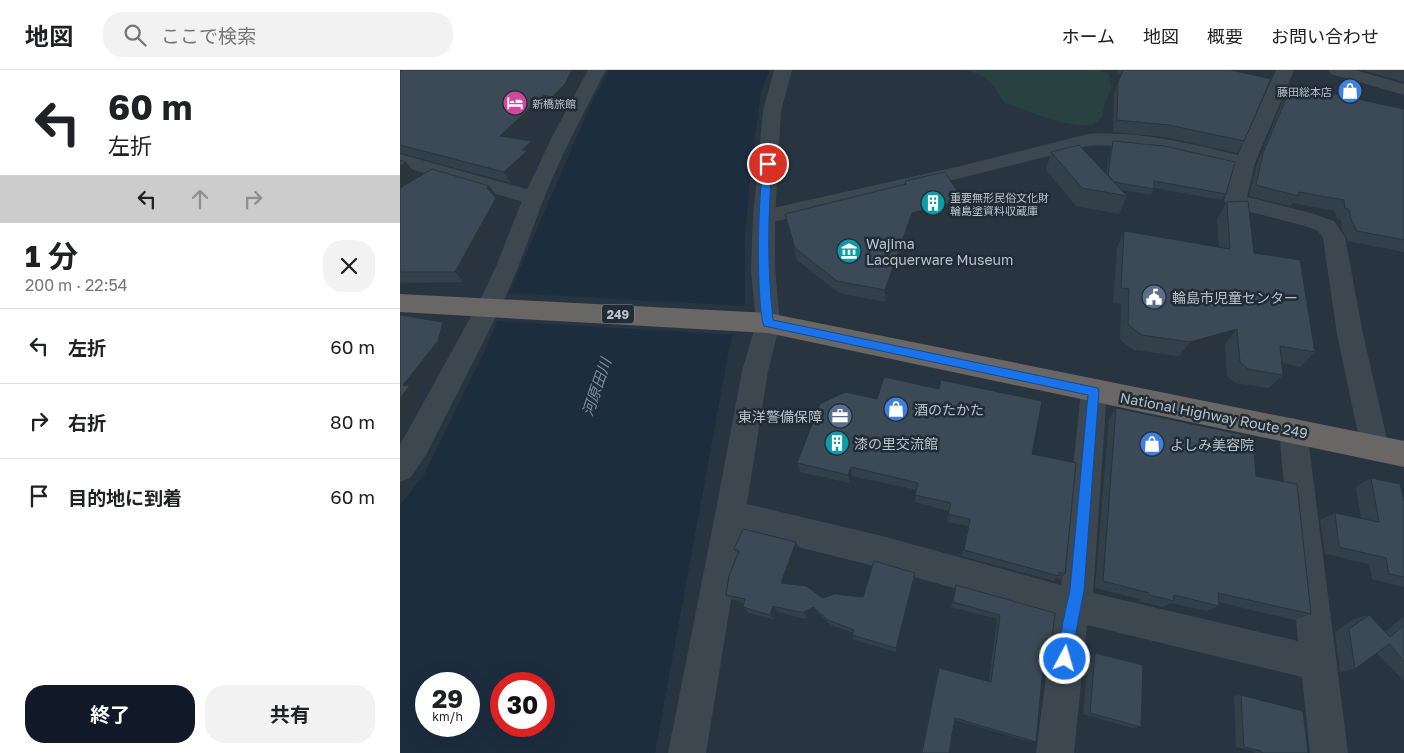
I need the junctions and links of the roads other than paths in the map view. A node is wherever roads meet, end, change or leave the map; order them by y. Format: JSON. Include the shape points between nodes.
{"nodes":[{"id":1,"x":596,"y":70,"type":"edge"},
{"id":2,"x":783,"y":70,"type":"edge"},
{"id":3,"x":1285,"y":70,"type":"edge"},
{"id":4,"x":1337,"y":70,"type":"edge"},
{"id":5,"x":1404,"y":90,"type":"edge"},
{"id":6,"x":400,"y":160,"type":"edge"},
{"id":7,"x":1245,"y":163,"type":"junction"},
{"id":8,"x":437,"y":171,"type":"junction"},
{"id":9,"x":415,"y":184,"type":"edge"},
{"id":10,"x":534,"y":198,"type":"junction"},
{"id":11,"x":764,"y":217,"type":"junction"},
{"id":12,"x":400,"y":303,"type":"edge"},
{"id":13,"x":490,"y":309,"type":"junction"},
{"id":14,"x":756,"y":322,"type":"junction"},
{"id":15,"x":1094,"y":391,"type":"junction"},
{"id":16,"x":1293,"y":430,"type":"junction"},
{"id":17,"x":1375,"y":448,"type":"junction"},
{"id":18,"x":1404,"y":454,"type":"edge"},
{"id":19,"x":400,"y":470,"type":"edge"},
{"id":20,"x":730,"y":515,"type":"junction"},
{"id":21,"x":1073,"y":604,"type":"junction"},
{"id":22,"x":1318,"y":663,"type":"junction"},
{"id":23,"x":687,"y":753,"type":"edge"},
{"id":24,"x":1055,"y":753,"type":"edge"},
{"id":25,"x":1329,"y":753,"type":"edge"}],
"edges":[{"from":1,"to":10,"type":"street"},
{"from":2,"to":11,"type":"street","via":[[772,111]]},
{"from":3,"to":7,"type":"street"},
{"from":4,"to":5,"type":"street"},
{"from":6,"to":8,"type":"street"},
{"from":7,"to":11,"type":"street","via":[[1134,139],[1105,138]]},
{"from":7,"to":17,"type":"street","via":[[1235,201],[1311,220],[1326,226],[1334,237],[1350,334]]},
{"from":8,"to":9,"type":"street"},
{"from":8,"to":10,"type":"street"},
{"from":10,"to":13,"type":"street"},
{"from":11,"to":14,"type":"street","via":[[763,270]]},
{"from":12,"to":13,"type":"highway","name":"National Highway Route 249","number":"249"},
{"from":13,"to":14,"type":"highway","name":"National Highway Route 249","number":"249"},
{"from":13,"to":19,"type":"street"},
{"from":14,"to":15,"type":"highway","name":"National Highway Route 249","number":"249"},
{"from":14,"to":20,"type":"street","via":[[755,371]]},
{"from":15,"to":16,"type":"highway","name":"National Highway Route 249","number":"249"},
{"from":15,"to":21,"type":"street","via":[[1077,590]]},
{"from":16,"to":17,"type":"highway","name":"National Highway Route 249","number":"249"},
{"from":16,"to":22,"type":"street"},
{"from":17,"to":18,"type":"highway","name":"National Highway Route 249","number":"249"},
{"from":20,"to":21,"type":"street"},
{"from":20,"to":23,"type":"street"},
{"from":21,"to":22,"type":"street"},
{"from":21,"to":24,"type":"street"},
{"from":22,"to":25,"type":"street"}]}
